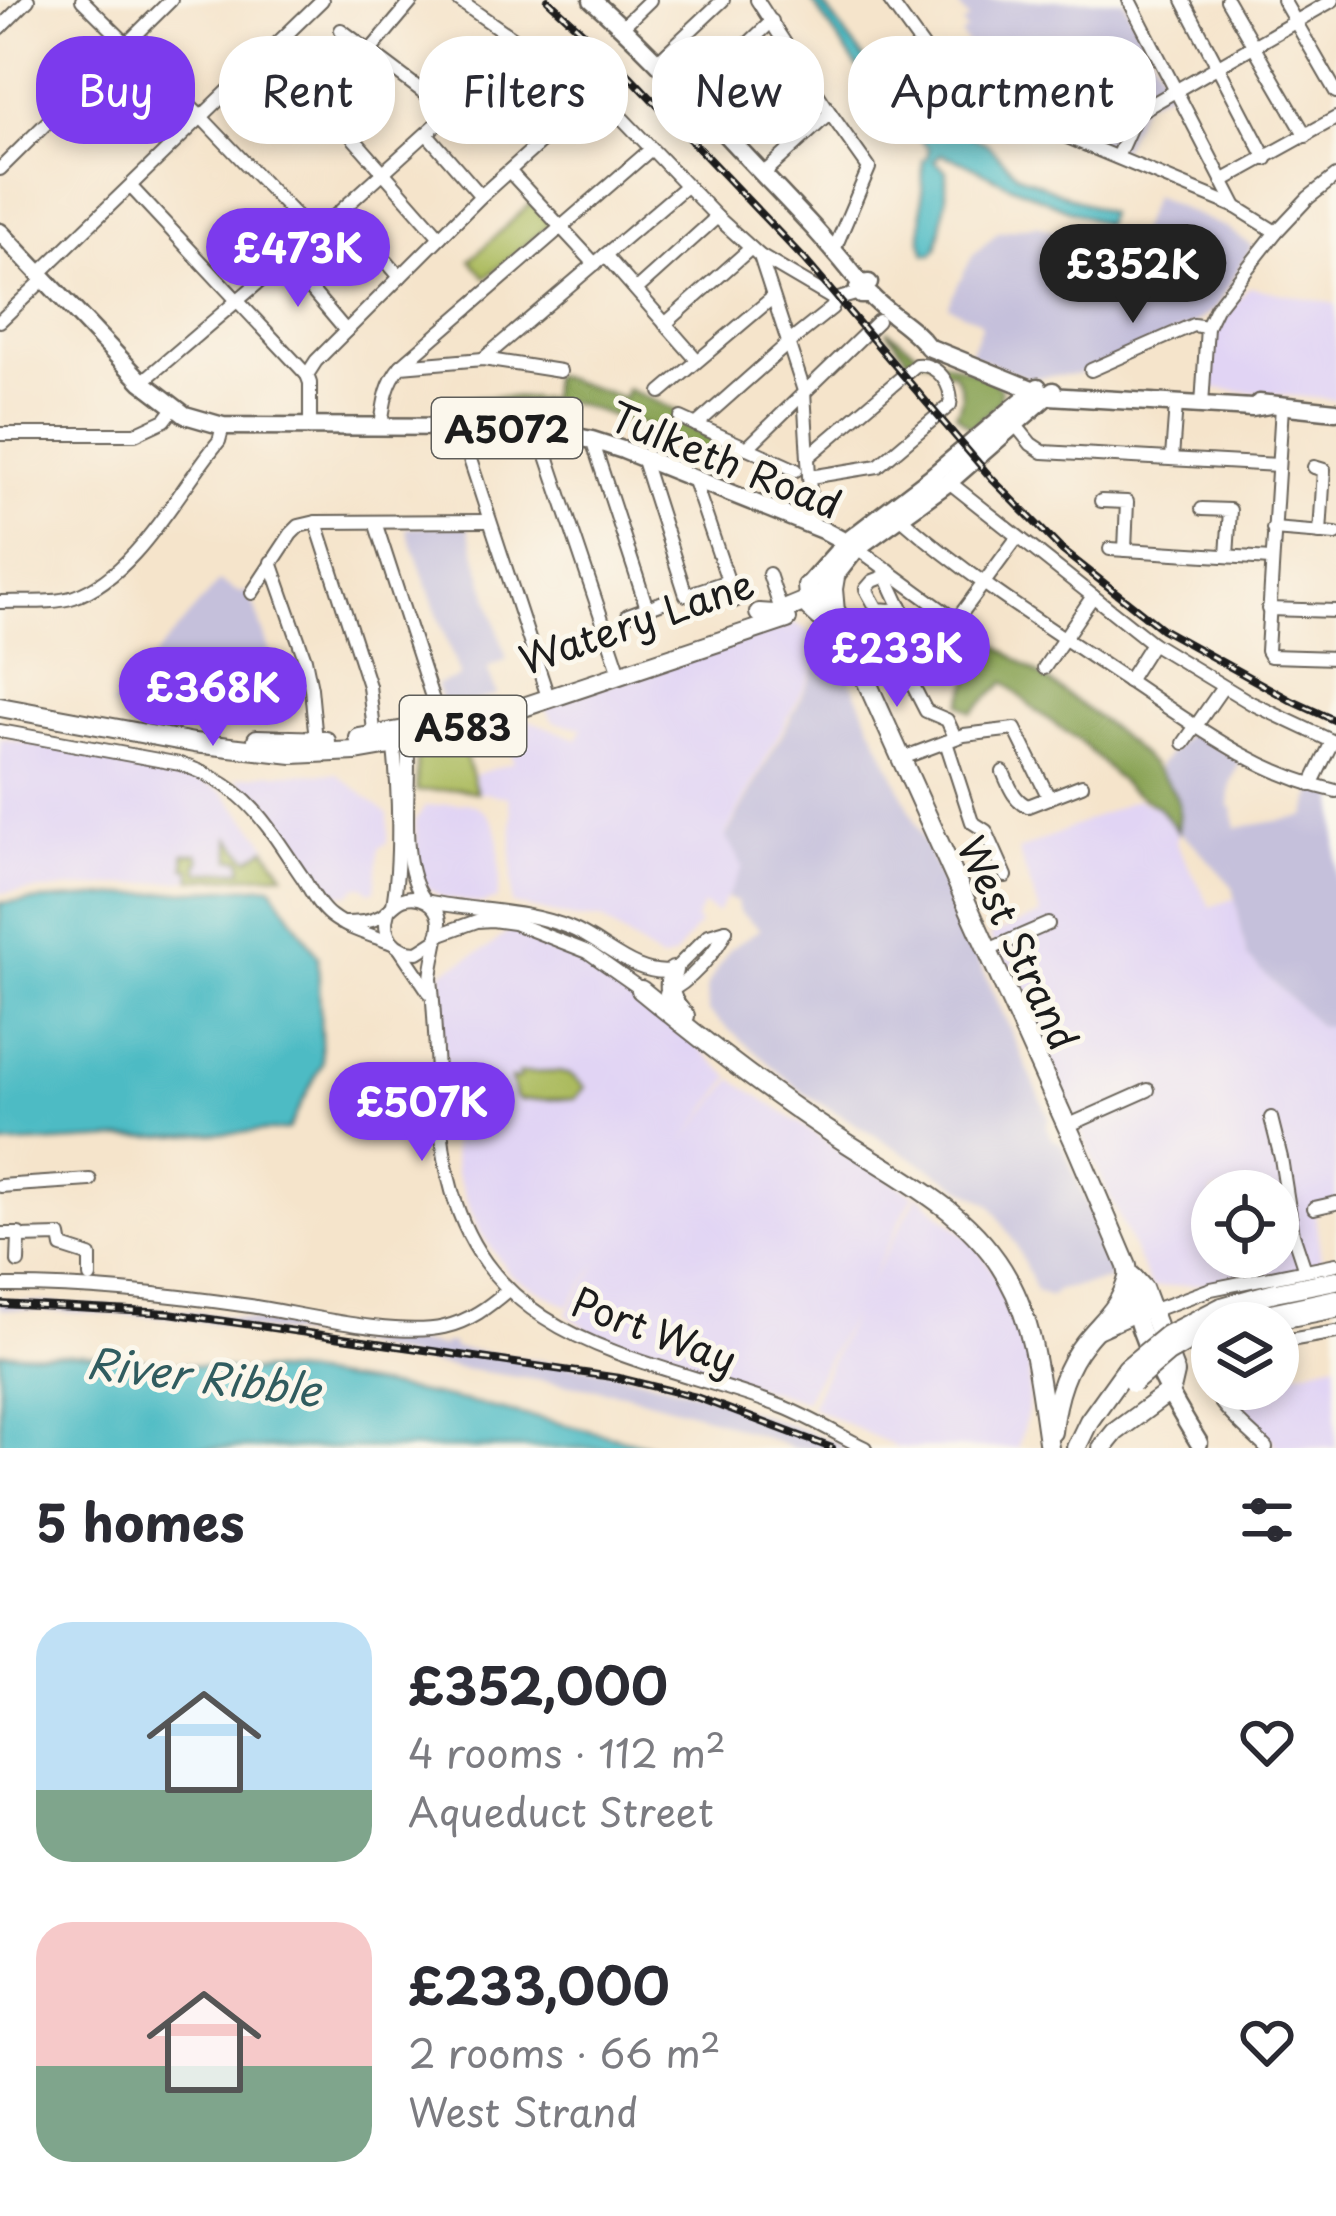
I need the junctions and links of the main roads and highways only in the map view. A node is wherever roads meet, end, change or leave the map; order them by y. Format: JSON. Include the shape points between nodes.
{"nodes":[{"id":1,"x":592,"y":0,"type":"edge"},
{"id":2,"x":0,"y":232,"type":"edge"},
{"id":3,"x":921,"y":337,"type":"junction"},
{"id":4,"x":1009,"y":381,"type":"junction"},
{"id":5,"x":1046,"y":389,"type":"junction"},
{"id":6,"x":1202,"y":401,"type":"junction"},
{"id":7,"x":1336,"y":411,"type":"edge"},
{"id":8,"x":1012,"y":418,"type":"junction"},
{"id":9,"x":819,"y":528,"type":"junction"},
{"id":10,"x":855,"y":540,"type":"junction"},
{"id":11,"x":816,"y":589,"type":"junction"},
{"id":12,"x":783,"y":611,"type":"junction"},
{"id":13,"x":744,"y":615,"type":"junction"},
{"id":14,"x":839,"y":626,"type":"junction"},
{"id":15,"x":547,"y":692,"type":"junction"},
{"id":16,"x":0,"y":696,"type":"edge"},
{"id":17,"x":0,"y":707,"type":"edge"},
{"id":18,"x":391,"y":739,"type":"junction"},
{"id":19,"x":673,"y":971,"type":"road end"},
{"id":20,"x":641,"y":990,"type":"road end"},
{"id":21,"x":740,"y":1070,"type":"junction"},
{"id":22,"x":1130,"y":1274,"type":"junction"},
{"id":23,"x":1336,"y":1280,"type":"edge"},
{"id":24,"x":1336,"y":1299,"type":"edge"},
{"id":25,"x":1256,"y":1302,"type":"edge"},
{"id":26,"x":1299,"y":1306,"type":"edge"},
{"id":27,"x":1144,"y":1312,"type":"junction"},
{"id":28,"x":1191,"y":1328,"type":"edge"},
{"id":29,"x":1097,"y":1329,"type":"junction"},
{"id":30,"x":1172,"y":1382,"type":"junction"},
{"id":31,"x":1200,"y":1445,"type":"edge"},
{"id":32,"x":1050,"y":1448,"type":"edge"},
{"id":33,"x":1079,"y":1448,"type":"edge"},
{"id":34,"x":1102,"y":1448,"type":"edge"}],
"edges":[{"from":1,"to":3,"type":"main road","via":[[763,174],[863,290]]},
{"from":2,"to":9,"type":"main road","name":"Tulketh Road","number":"A5072","via":[[142,382],[197,420],[538,429],[642,457]]},
{"from":3,"to":4,"type":"main road"},
{"from":3,"to":5,"type":"main road"},
{"from":4,"to":5,"type":"main road"},
{"from":4,"to":8,"type":"main road"},
{"from":5,"to":6,"type":"main road"},
{"from":5,"to":6,"type":"main road"},
{"from":5,"to":8,"type":"main road","number":"A583"},
{"from":6,"to":7,"type":"main road"},
{"from":8,"to":10,"type":"main road","number":"A583"},
{"from":8,"to":10,"type":"main road","number":"A583","via":[[949,482]]},
{"from":9,"to":10,"type":"main road","number":"A5072"},
{"from":9,"to":11,"type":"main road","via":[[824,554]]},
{"from":10,"to":11,"type":"main road","name":"Watery Lane","number":"A583"},
{"from":11,"to":12,"type":"highway","name":"Watery Lane","number":"A583"},
{"from":11,"to":13,"type":"highway","via":[[773,614]]},
{"from":11,"to":14,"type":"highway"},
{"from":11,"to":14,"type":"highway","via":[[833,589]]},
{"from":12,"to":13,"type":"highway","name":"Watery Lane","number":"A583"},
{"from":12,"to":14,"type":"highway"},
{"from":13,"to":15,"type":"highway","name":"Watery Lane","number":"A583"},
{"from":14,"to":22,"type":"highway","name":"West Strand"},
{"from":15,"to":18,"type":"highway","name":"Watery Lane","number":"A583"},
{"from":15,"to":18,"type":"highway","name":"Watery Lane","number":"A583","via":[[453,730]]},
{"from":16,"to":18,"type":"highway","name":"Watery Lane","number":"A583","via":[[211,734]]},
{"from":17,"to":18,"type":"highway","name":"Watery Lane","number":"A583","via":[[266,752],[321,753]]},
{"from":19,"to":21,"type":"highway","via":[[670,992],[681,1012]]},
{"from":20,"to":21,"type":"highway"},
{"from":21,"to":32,"type":"highway","via":[[940,1201],[982,1240],[1026,1322]]},
{"from":22,"to":27,"type":"highway","name":"West Strand"},
{"from":22,"to":29,"type":"highway"},
{"from":23,"to":25,"type":"highway"},
{"from":24,"to":26,"type":"highway"},
{"from":27,"to":29,"type":"highway"},
{"from":27,"to":30,"type":"highway","name":"West Strand"},
{"from":27,"to":30,"type":"main road","via":[[1143,1335]]},
{"from":28,"to":33,"type":"highway","bridge":true,"via":[[1167,1335],[1089,1420]]},
{"from":29,"to":32,"type":"highway","via":[[1060,1387]]},
{"from":30,"to":31,"type":"main road"},
{"from":30,"to":34,"type":"highway"}]}
